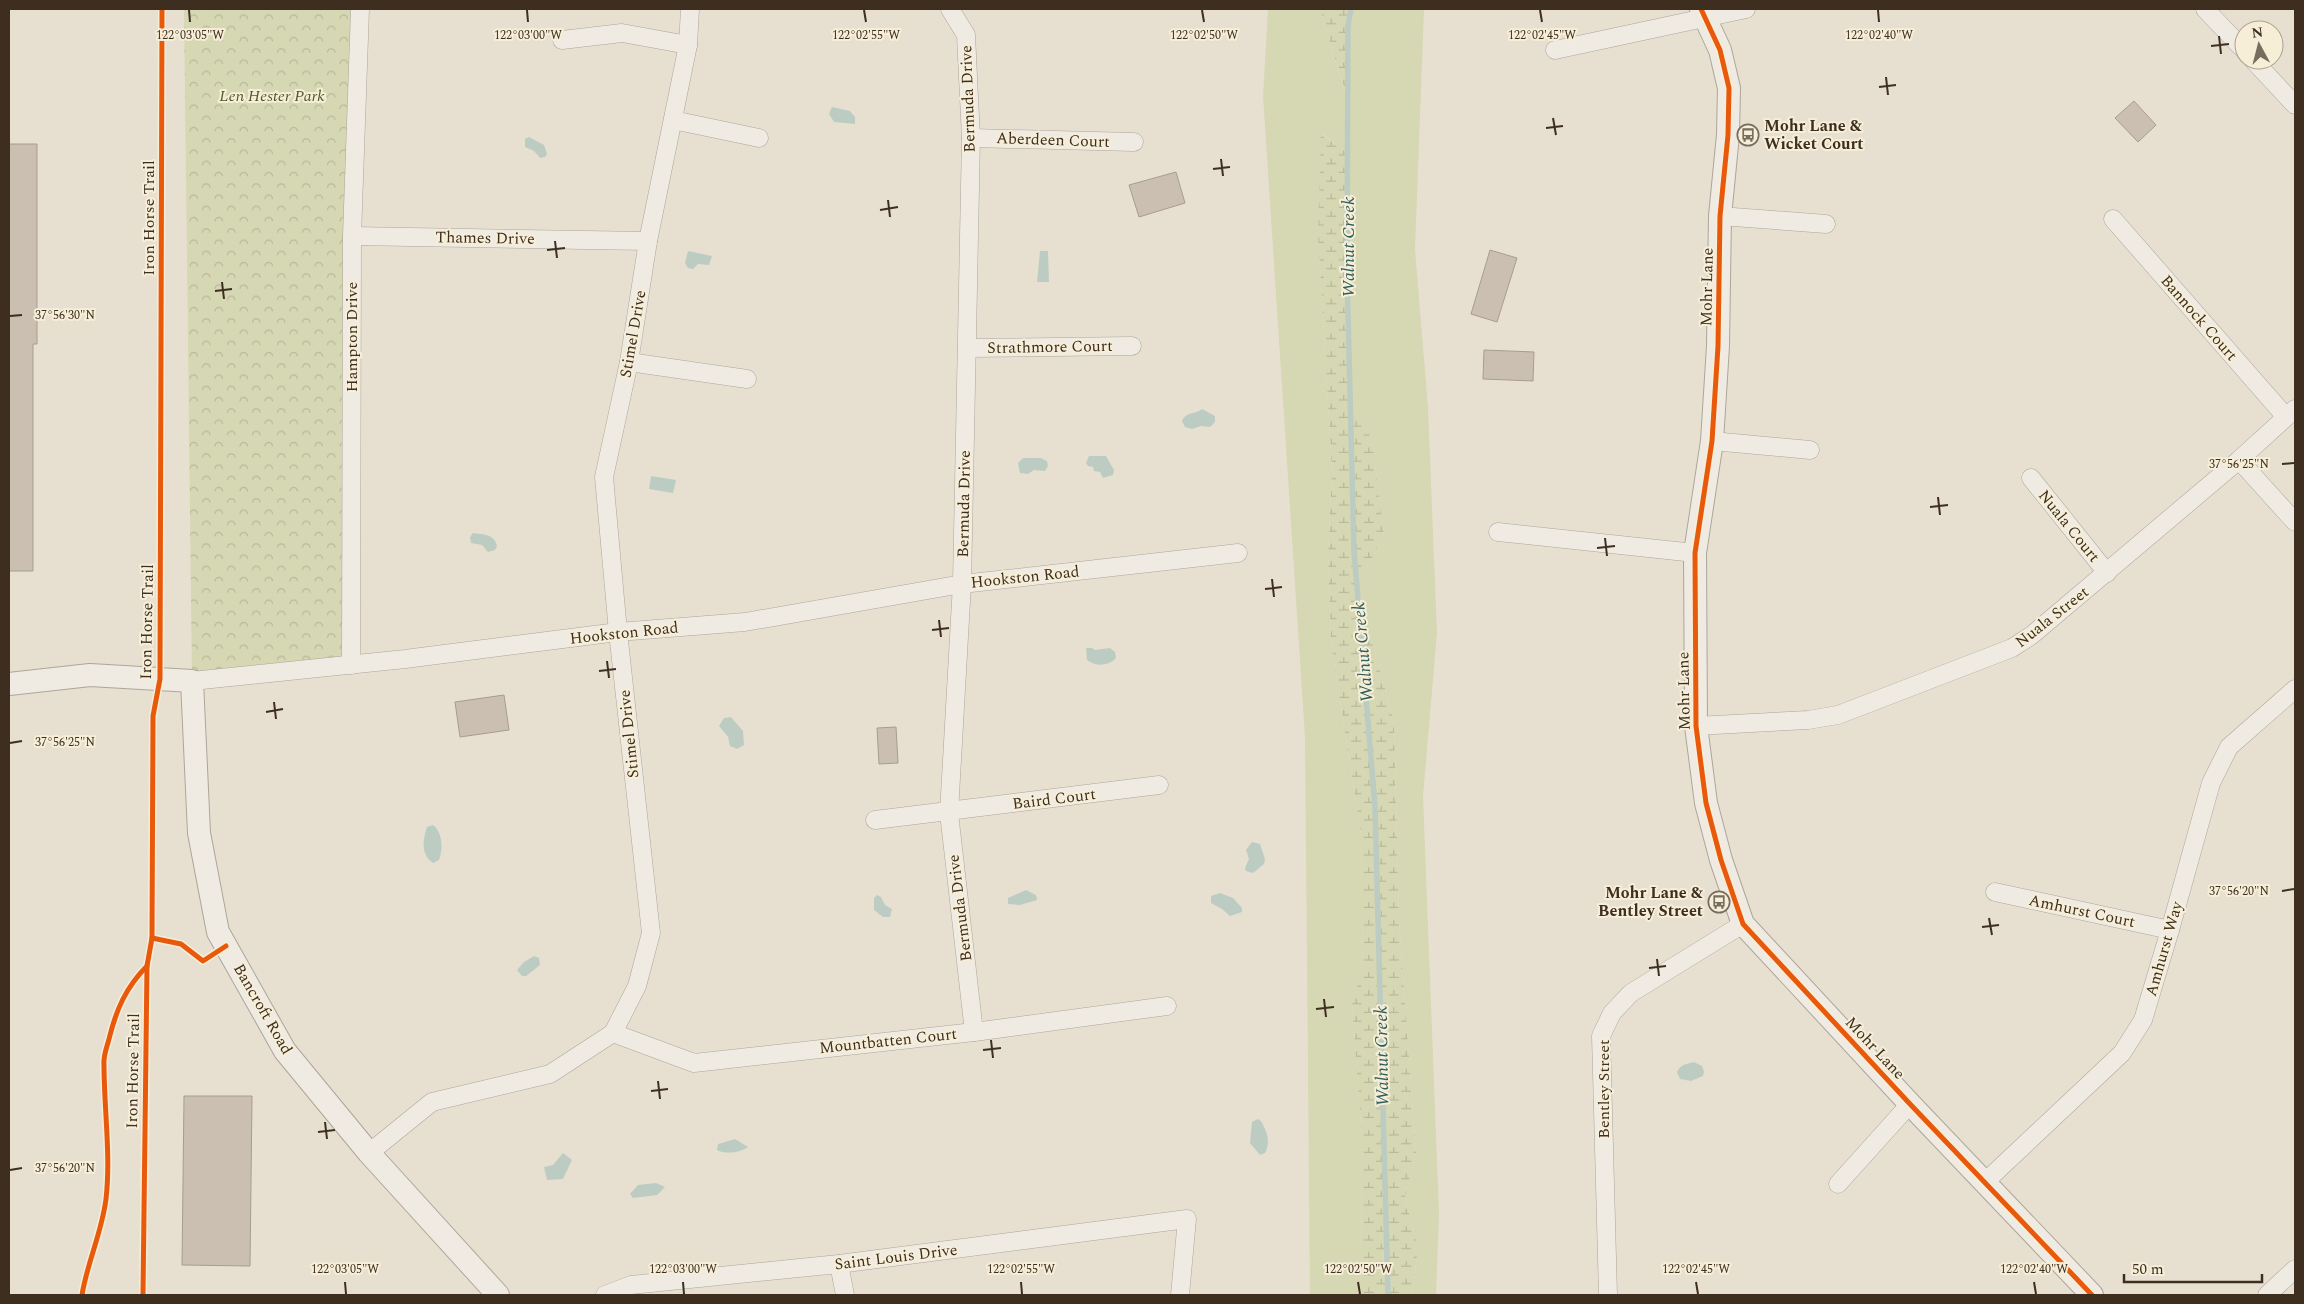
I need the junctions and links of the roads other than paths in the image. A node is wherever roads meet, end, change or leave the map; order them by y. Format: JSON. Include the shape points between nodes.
{"nodes":[{"id":1,"x":360,"y":9,"type":"edge"},
{"id":2,"x":690,"y":9,"type":"edge"},
{"id":3,"x":950,"y":9,"type":"edge"},
{"id":4,"x":1746,"y":9,"type":"edge"},
{"id":5,"x":2205,"y":9,"type":"edge"},
{"id":6,"x":1703,"y":13,"type":"edge"},
{"id":7,"x":2234,"y":39,"type":"edge"},
{"id":8,"x":562,"y":40,"type":"dead end"},
{"id":9,"x":688,"y":45,"type":"junction"},
{"id":10,"x":1555,"y":50,"type":"dead end"},
{"id":11,"x":2262,"y":70,"type":"edge"},
{"id":12,"x":2295,"y":105,"type":"edge"},
{"id":13,"x":673,"y":120,"type":"junction"},
{"id":14,"x":759,"y":138,"type":"dead end"},
{"id":15,"x":971,"y":138,"type":"junction"},
{"id":16,"x":1134,"y":142,"type":"dead end"},
{"id":17,"x":1720,"y":216,"type":"junction"},
{"id":18,"x":2113,"y":219,"type":"dead end"},
{"id":19,"x":1826,"y":224,"type":"dead end"},
{"id":20,"x":352,"y":236,"type":"junction"},
{"id":21,"x":648,"y":241,"type":"junction"},
{"id":22,"x":1132,"y":346,"type":"dead end"},
{"id":23,"x":967,"y":348,"type":"junction"},
{"id":24,"x":629,"y":362,"type":"junction"},
{"id":25,"x":747,"y":379,"type":"dead end"},
{"id":26,"x":2290,"y":413,"type":"edge"},
{"id":27,"x":1712,"y":441,"type":"junction"},
{"id":28,"x":1810,"y":450,"type":"dead end"},
{"id":29,"x":2239,"y":460,"type":"junction"},
{"id":30,"x":2031,"y":478,"type":"dead end"},
{"id":31,"x":2295,"y":522,"type":"edge"},
{"id":32,"x":1498,"y":532,"type":"dead end"},
{"id":33,"x":1695,"y":553,"type":"junction"},
{"id":34,"x":1238,"y":554,"type":"dead end"},
{"id":35,"x":2107,"y":573,"type":"junction"},
{"id":36,"x":962,"y":584,"type":"junction"},
{"id":37,"x":618,"y":632,"type":"junction"},
{"id":38,"x":351,"y":664,"type":"junction"},
{"id":39,"x":192,"y":681,"type":"junction"},
{"id":40,"x":9,"y":684,"type":"edge"},
{"id":41,"x":2295,"y":688,"type":"edge"},
{"id":42,"x":1696,"y":726,"type":"junction"},
{"id":43,"x":1159,"y":786,"type":"dead end"},
{"id":44,"x":949,"y":813,"type":"junction"},
{"id":45,"x":875,"y":820,"type":"dead end"},
{"id":46,"x":1995,"y":892,"type":"dead end"},
{"id":47,"x":1743,"y":924,"type":"junction"},
{"id":48,"x":2170,"y":930,"type":"junction"},
{"id":49,"x":1167,"y":1006,"type":"dead end"},
{"id":50,"x":974,"y":1032,"type":"junction"},
{"id":51,"x":613,"y":1034,"type":"junction"},
{"id":52,"x":1910,"y":1104,"type":"junction"},
{"id":53,"x":368,"y":1153,"type":"junction"},
{"id":54,"x":1985,"y":1182,"type":"junction"},
{"id":55,"x":1838,"y":1184,"type":"dead end"},
{"id":56,"x":839,"y":1264,"type":"junction"},
{"id":57,"x":2295,"y":1269,"type":"edge"},
{"id":58,"x":498,"y":1295,"type":"edge"},
{"id":59,"x":606,"y":1295,"type":"edge"},
{"id":60,"x":845,"y":1295,"type":"edge"},
{"id":61,"x":1180,"y":1295,"type":"edge"},
{"id":62,"x":1608,"y":1295,"type":"edge"},
{"id":63,"x":2092,"y":1295,"type":"edge"},
{"id":64,"x":2267,"y":1295,"type":"edge"}],
"edges":[{"from":1,"to":20,"type":"street","name":"Hampton Drive"},
{"from":2,"to":9,"type":"street","name":"Stimel Drive"},
{"from":3,"to":15,"type":"street","name":"Bermuda Drive","via":[[966,35]]},
{"from":4,"to":6,"type":"street"},
{"from":5,"to":7,"type":"street"},
{"from":6,"to":10,"type":"street"},
{"from":6,"to":17,"type":"street","name":"Mohr Lane","via":[[1720,50],[1729,88]]},
{"from":8,"to":9,"type":"street","via":[[622,33]]},
{"from":9,"to":13,"type":"street","name":"Stimel Drive"},
{"from":11,"to":12,"type":"street"},
{"from":13,"to":14,"type":"street"},
{"from":13,"to":21,"type":"street","name":"Stimel Drive"},
{"from":15,"to":16,"type":"street","name":"Aberdeen Court"},
{"from":15,"to":23,"type":"street","name":"Bermuda Drive"},
{"from":17,"to":19,"type":"street"},
{"from":17,"to":27,"type":"street","name":"Mohr Lane","via":[[1718,346]]},
{"from":18,"to":26,"type":"street","name":"Bannock Court"},
{"from":20,"to":21,"type":"street","name":"Thames Drive"},
{"from":20,"to":38,"type":"street","name":"Hampton Drive"},
{"from":21,"to":24,"type":"street","name":"Stimel Drive"},
{"from":22,"to":23,"type":"street","name":"Strathmore Court"},
{"from":23,"to":36,"type":"street","name":"Bermuda Drive"},
{"from":24,"to":25,"type":"street"},
{"from":24,"to":37,"type":"street","name":"Stimel Drive","via":[[604,477]]},
{"from":26,"to":29,"type":"street","name":"Nuala Street"},
{"from":27,"to":28,"type":"street"},
{"from":27,"to":33,"type":"street","name":"Mohr Lane"},
{"from":29,"to":31,"type":"street"},
{"from":29,"to":35,"type":"street","name":"Nuala Street"},
{"from":30,"to":35,"type":"street","name":"Nuala Court"},
{"from":32,"to":33,"type":"street"},
{"from":33,"to":42,"type":"street","name":"Mohr Lane"},
{"from":34,"to":36,"type":"street","name":"Hookston Road"},
{"from":35,"to":42,"type":"street","name":"Nuala Street","via":[[2048,623],[2012,648],[1838,715],[1808,720]]},
{"from":36,"to":37,"type":"street","name":"Hookston Road","via":[[745,622]]},
{"from":36,"to":44,"type":"street","name":"Bermuda Drive"},
{"from":37,"to":38,"type":"street","name":"Hookston Road"},
{"from":37,"to":51,"type":"street","name":"Stimel Drive","via":[[651,933],[638,986]]},
{"from":38,"to":39,"type":"street","name":"Hookston Road"},
{"from":39,"to":40,"type":"street","name":"Hookston Road","via":[[90,675]]},
{"from":39,"to":53,"type":"street","name":"Bancroft Road","via":[[199,833],[218,932],[285,1051]]},
{"from":41,"to":48,"type":"street","name":"Amhurst Way","via":[[2228,747],[2211,783]]},
{"from":42,"to":47,"type":"street","name":"Mohr Lane","via":[[1706,803]]},
{"from":43,"to":44,"type":"street","name":"Baird Court"},
{"from":44,"to":45,"type":"street","name":"Baird Court"},
{"from":44,"to":50,"type":"street","name":"Bermuda Drive"},
{"from":46,"to":48,"type":"street","name":"Amhurst Court"},
{"from":47,"to":52,"type":"street","name":"Mohr Lane"},
{"from":47,"to":62,"type":"street","name":"Bentley Street","via":[[1631,993],[1612,1013],[1601,1036]]},
{"from":48,"to":54,"type":"street","name":"Amhurst Way","via":[[2143,1020],[2122,1053]]},
{"from":49,"to":50,"type":"street","name":"Mountbatten Court"},
{"from":50,"to":51,"type":"street","name":"Mountbatten Court","via":[[694,1063]]},
{"from":51,"to":53,"type":"street","via":[[550,1074],[432,1102]]},
{"from":52,"to":54,"type":"street","name":"Mohr Lane"},
{"from":52,"to":55,"type":"street"},
{"from":53,"to":58,"type":"street","name":"Bancroft Road"},
{"from":54,"to":63,"type":"street","name":"Mohr Lane"},
{"from":56,"to":59,"type":"street","name":"Saint Louis Drive","via":[[631,1285]]},
{"from":56,"to":60,"type":"street"},
{"from":56,"to":61,"type":"street","name":"Saint Louis Drive","via":[[1187,1219]]},
{"from":57,"to":64,"type":"street"}]}
